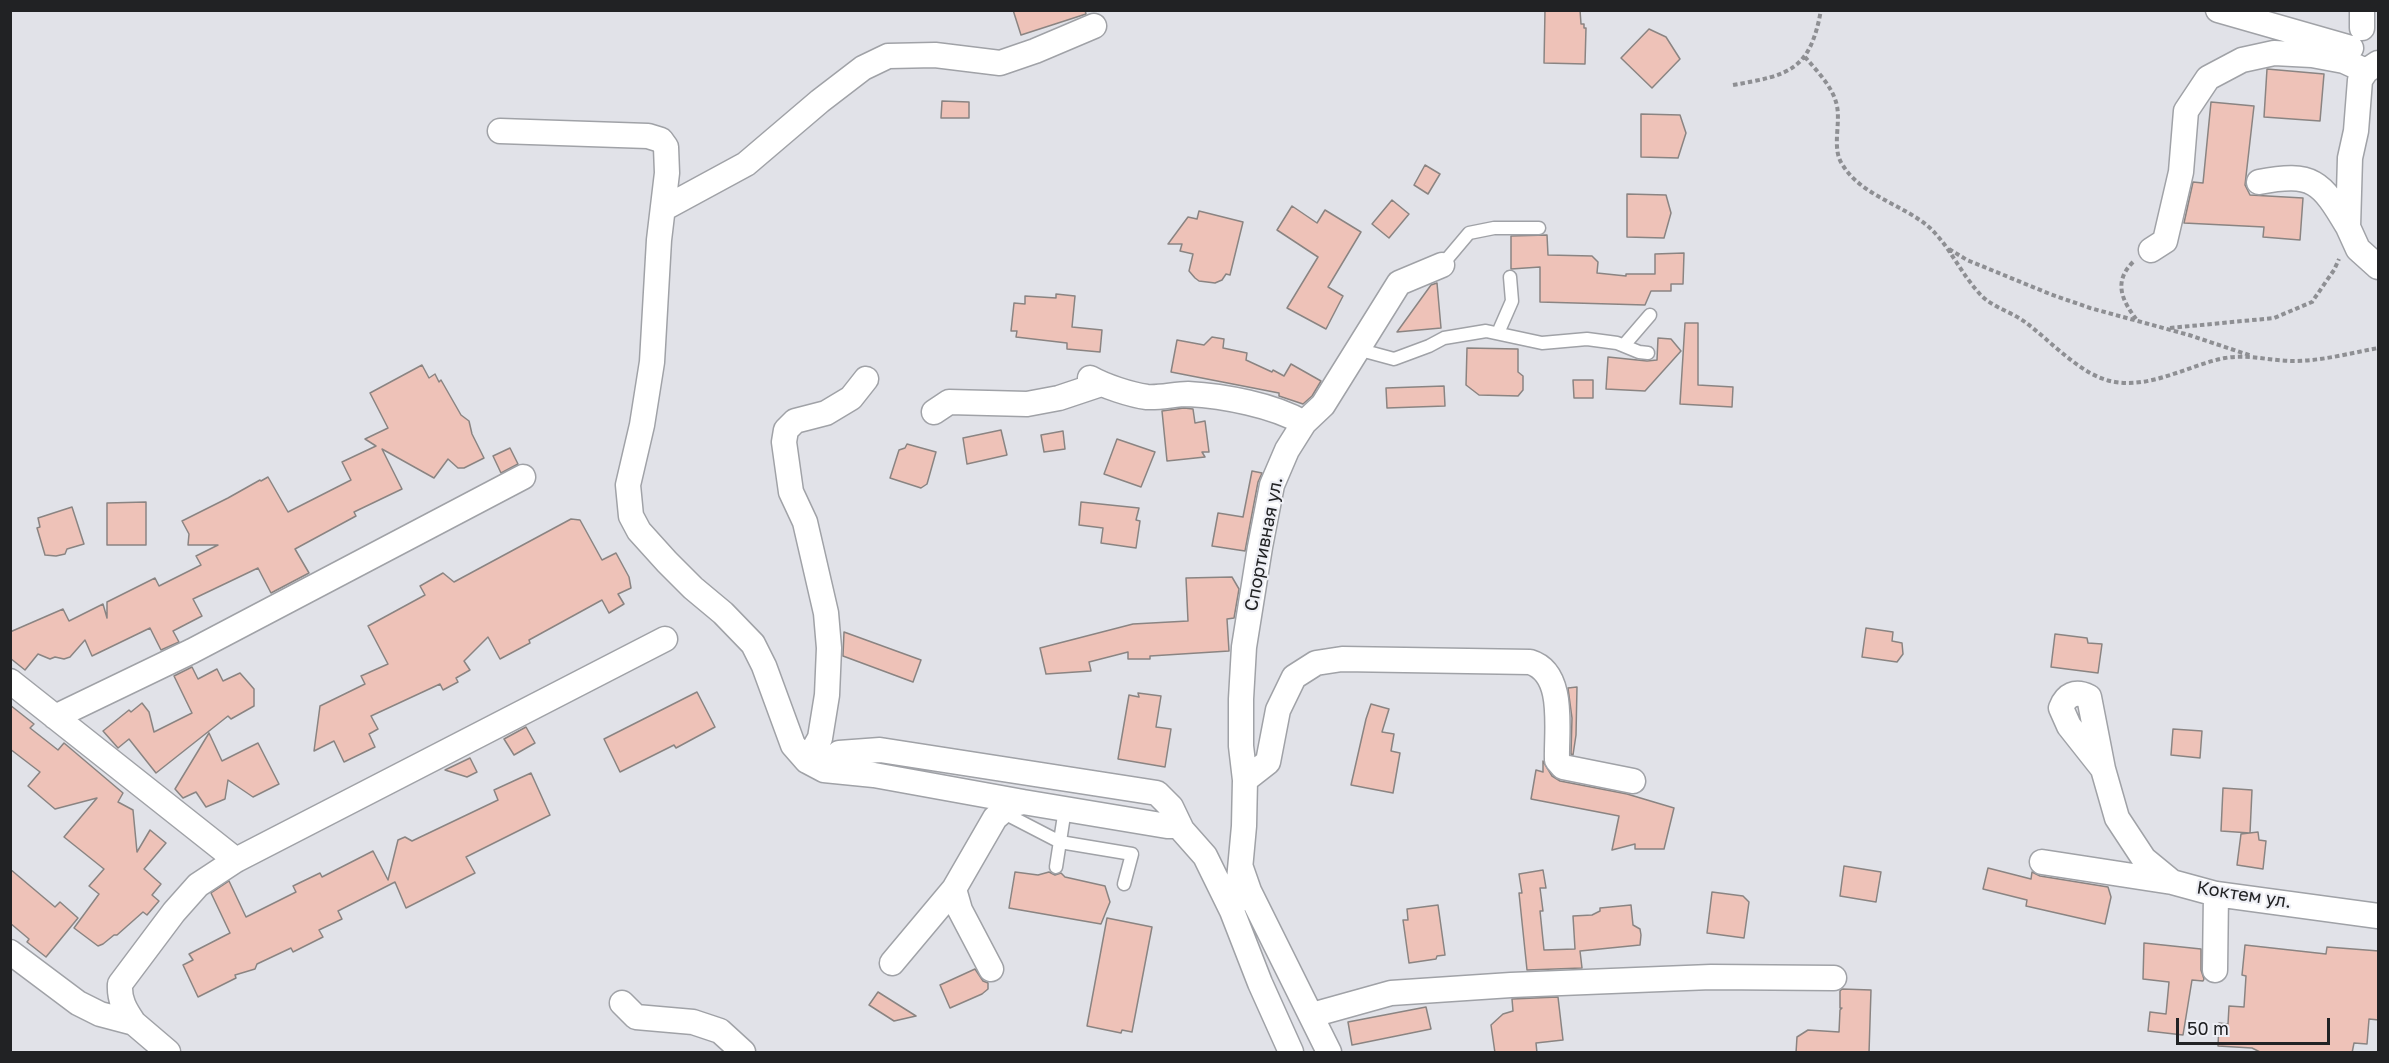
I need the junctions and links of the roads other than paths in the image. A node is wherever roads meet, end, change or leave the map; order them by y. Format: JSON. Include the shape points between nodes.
{"nodes":[{"id":1,"x":2218,"y":10,"type":"edge"},
{"id":2,"x":1094,"y":26,"type":"dead end"},
{"id":3,"x":2374,"y":64,"type":"edge"},
{"id":4,"x":500,"y":131,"type":"dead end"},
{"id":5,"x":2259,"y":182,"type":"dead end"},
{"id":6,"x":663,"y":209,"type":"junction"},
{"id":7,"x":2348,"y":227,"type":"junction"},
{"id":8,"x":1539,"y":228,"type":"dead end"},
{"id":9,"x":2151,"y":250,"type":"road end"},
{"id":10,"x":1442,"y":266,"type":"joint"},
{"id":11,"x":2379,"y":267,"type":"edge"},
{"id":12,"x":1510,"y":277,"type":"dead end"},
{"id":13,"x":1650,"y":315,"type":"dead end"},
{"id":14,"x":1498,"y":333,"type":"junction"},
{"id":15,"x":1625,"y":345,"type":"junction"},
{"id":16,"x":1357,"y":349,"type":"junction"},
{"id":17,"x":1648,"y":352,"type":"dead end"},
{"id":18,"x":867,"y":380,"type":"dead end"},
{"id":19,"x":934,"y":412,"type":"dead end"},
{"id":20,"x":1304,"y":423,"type":"junction"},
{"id":21,"x":523,"y":477,"type":"dead end"},
{"id":22,"x":665,"y":639,"type":"dead end"},
{"id":23,"x":10,"y":681,"type":"edge"},
{"id":24,"x":55,"y":717,"type":"junction"},
{"id":25,"x":816,"y":765,"type":"junction"},
{"id":26,"x":2103,"y":769,"type":"dead end"},
{"id":27,"x":1245,"y":780,"type":"junction"},
{"id":28,"x":1633,"y":781,"type":"dead end"},
{"id":29,"x":1013,"y":807,"type":"junction"},
{"id":30,"x":1065,"y":809,"type":"junction"},
{"id":31,"x":1181,"y":828,"type":"junction"},
{"id":32,"x":1060,"y":842,"type":"junction"},
{"id":33,"x":236,"y":860,"type":"junction"},
{"id":34,"x":2042,"y":862,"type":"dead end"},
{"id":35,"x":1056,"y":867,"type":"dead end"},
{"id":36,"x":1240,"y":868,"type":"junction"},
{"id":37,"x":2172,"y":882,"type":"junction"},
{"id":38,"x":1124,"y":884,"type":"dead end"},
{"id":39,"x":954,"y":889,"type":"junction"},
{"id":40,"x":2216,"y":894,"type":"junction"},
{"id":41,"x":1232,"y":911,"type":"junction"},
{"id":42,"x":2379,"y":916,"type":"edge"},
{"id":43,"x":10,"y":952,"type":"edge"},
{"id":44,"x":892,"y":963,"type":"dead end"},
{"id":45,"x":991,"y":969,"type":"dead end"},
{"id":46,"x":2215,"y":970,"type":"dead end"},
{"id":47,"x":1834,"y":978,"type":"dead end"},
{"id":48,"x":622,"y":1003,"type":"dead end"},
{"id":49,"x":1312,"y":1015,"type":"junction"},
{"id":50,"x":134,"y":1023,"type":"junction"},
{"id":51,"x":168,"y":1053,"type":"edge"},
{"id":52,"x":743,"y":1053,"type":"edge"},
{"id":53,"x":1291,"y":1053,"type":"edge"},
{"id":54,"x":1329,"y":1053,"type":"edge"}],
"edges":[{"from":1,"to":3,"type":"street","via":[[2348,47]]},
{"from":2,"to":6,"type":"street","via":[[1000,63],[934,55],[888,56],[863,68],[746,164]]},
{"from":3,"to":7,"type":"street","via":[[2360,80],[2350,158]]},
{"from":3,"to":9,"type":"street","via":[[2274,53],[2242,60],[2208,78],[2186,111],[2181,172],[2165,241]]},
{"from":4,"to":6,"type":"street","via":[[648,136],[661,140],[666,147],[667,173]]},
{"from":5,"to":7,"type":"street","via":[[2305,178],[2321,188]]},
{"from":6,"to":25,"type":"street","via":[[652,362],[628,485],[631,516],[667,562],[753,644],[793,744]]},
{"from":7,"to":11,"type":"street","via":[[2358,249]]},
{"from":8,"to":10,"type":"lane","via":[[1494,228],[1469,233]]},
{"from":10,"to":16,"type":"street","name":"Спортивная ул.","via":[[1399,283]]},
{"from":12,"to":14,"type":"lane","via":[[1512,301]]},
{"from":13,"to":15,"type":"lane"},
{"from":14,"to":15,"type":"lane","via":[[1542,343],[1587,339]]},
{"from":14,"to":16,"type":"lane","via":[[1486,331],[1444,338],[1394,359]]},
{"from":15,"to":17,"type":"lane"},
{"from":16,"to":20,"type":"street","name":"Спортивная ул.","via":[[1323,405]]},
{"from":18,"to":25,"type":"street","via":[[851,398],[826,413],[795,421],[786,430],[784,442],[790,492],[805,522],[830,648],[828,695]]},
{"from":19,"to":20,"type":"street","via":[[949,402],[1027,404],[1059,398],[1096,381],[1147,397],[1191,394],[1264,406]]},
{"from":20,"to":27,"type":"street","name":"Спортивная ул.","via":[[1272,485],[1260,547],[1244,647],[1241,746]]},
{"from":21,"to":24,"type":"street","via":[[192,651]]},
{"from":22,"to":33,"type":"street"},
{"from":23,"to":24,"type":"street"},
{"from":24,"to":33,"type":"street"},
{"from":25,"to":29,"type":"street"},
{"from":25,"to":31,"type":"street","via":[[839,753],[880,750],[1157,793],[1171,807]]},
{"from":26,"to":37,"type":"street","name":"Коктем ул.","via":[[2117,818],[2144,859]]},
{"from":27,"to":28,"type":"street","via":[[1268,762],[1278,710],[1294,677],[1316,663],[1342,659],[1540,665],[1556,690],[1557,760],[1563,767]]},
{"from":27,"to":36,"type":"street","name":"Спортивная ул."},
{"from":29,"to":30,"type":"street"},
{"from":29,"to":32,"type":"lane"},
{"from":29,"to":39,"type":"street","via":[[995,818]]},
{"from":30,"to":31,"type":"street"},
{"from":30,"to":32,"type":"lane"},
{"from":31,"to":41,"type":"street","via":[[1205,856]]},
{"from":32,"to":35,"type":"lane"},
{"from":32,"to":38,"type":"lane","via":[[1132,854]]},
{"from":33,"to":50,"type":"street","via":[[198,885],[120,984],[122,1002]]},
{"from":34,"to":37,"type":"street"},
{"from":36,"to":41,"type":"street","name":"Спортивная ул."},
{"from":36,"to":49,"type":"street"},
{"from":37,"to":40,"type":"street","name":"Коктем ул."},
{"from":39,"to":44,"type":"street"},
{"from":39,"to":45,"type":"street","via":[[960,910]]},
{"from":40,"to":42,"type":"street","name":"Коктем ул."},
{"from":40,"to":46,"type":"street"},
{"from":41,"to":53,"type":"street"},
{"from":43,"to":50,"type":"street","via":[[78,1004]]},
{"from":47,"to":49,"type":"street","via":[[1711,977],[1391,993]]},
{"from":48,"to":52,"type":"street","via":[[636,1017],[693,1022],[720,1031]]},
{"from":49,"to":54,"type":"street"},
{"from":50,"to":51,"type":"street"}]}
